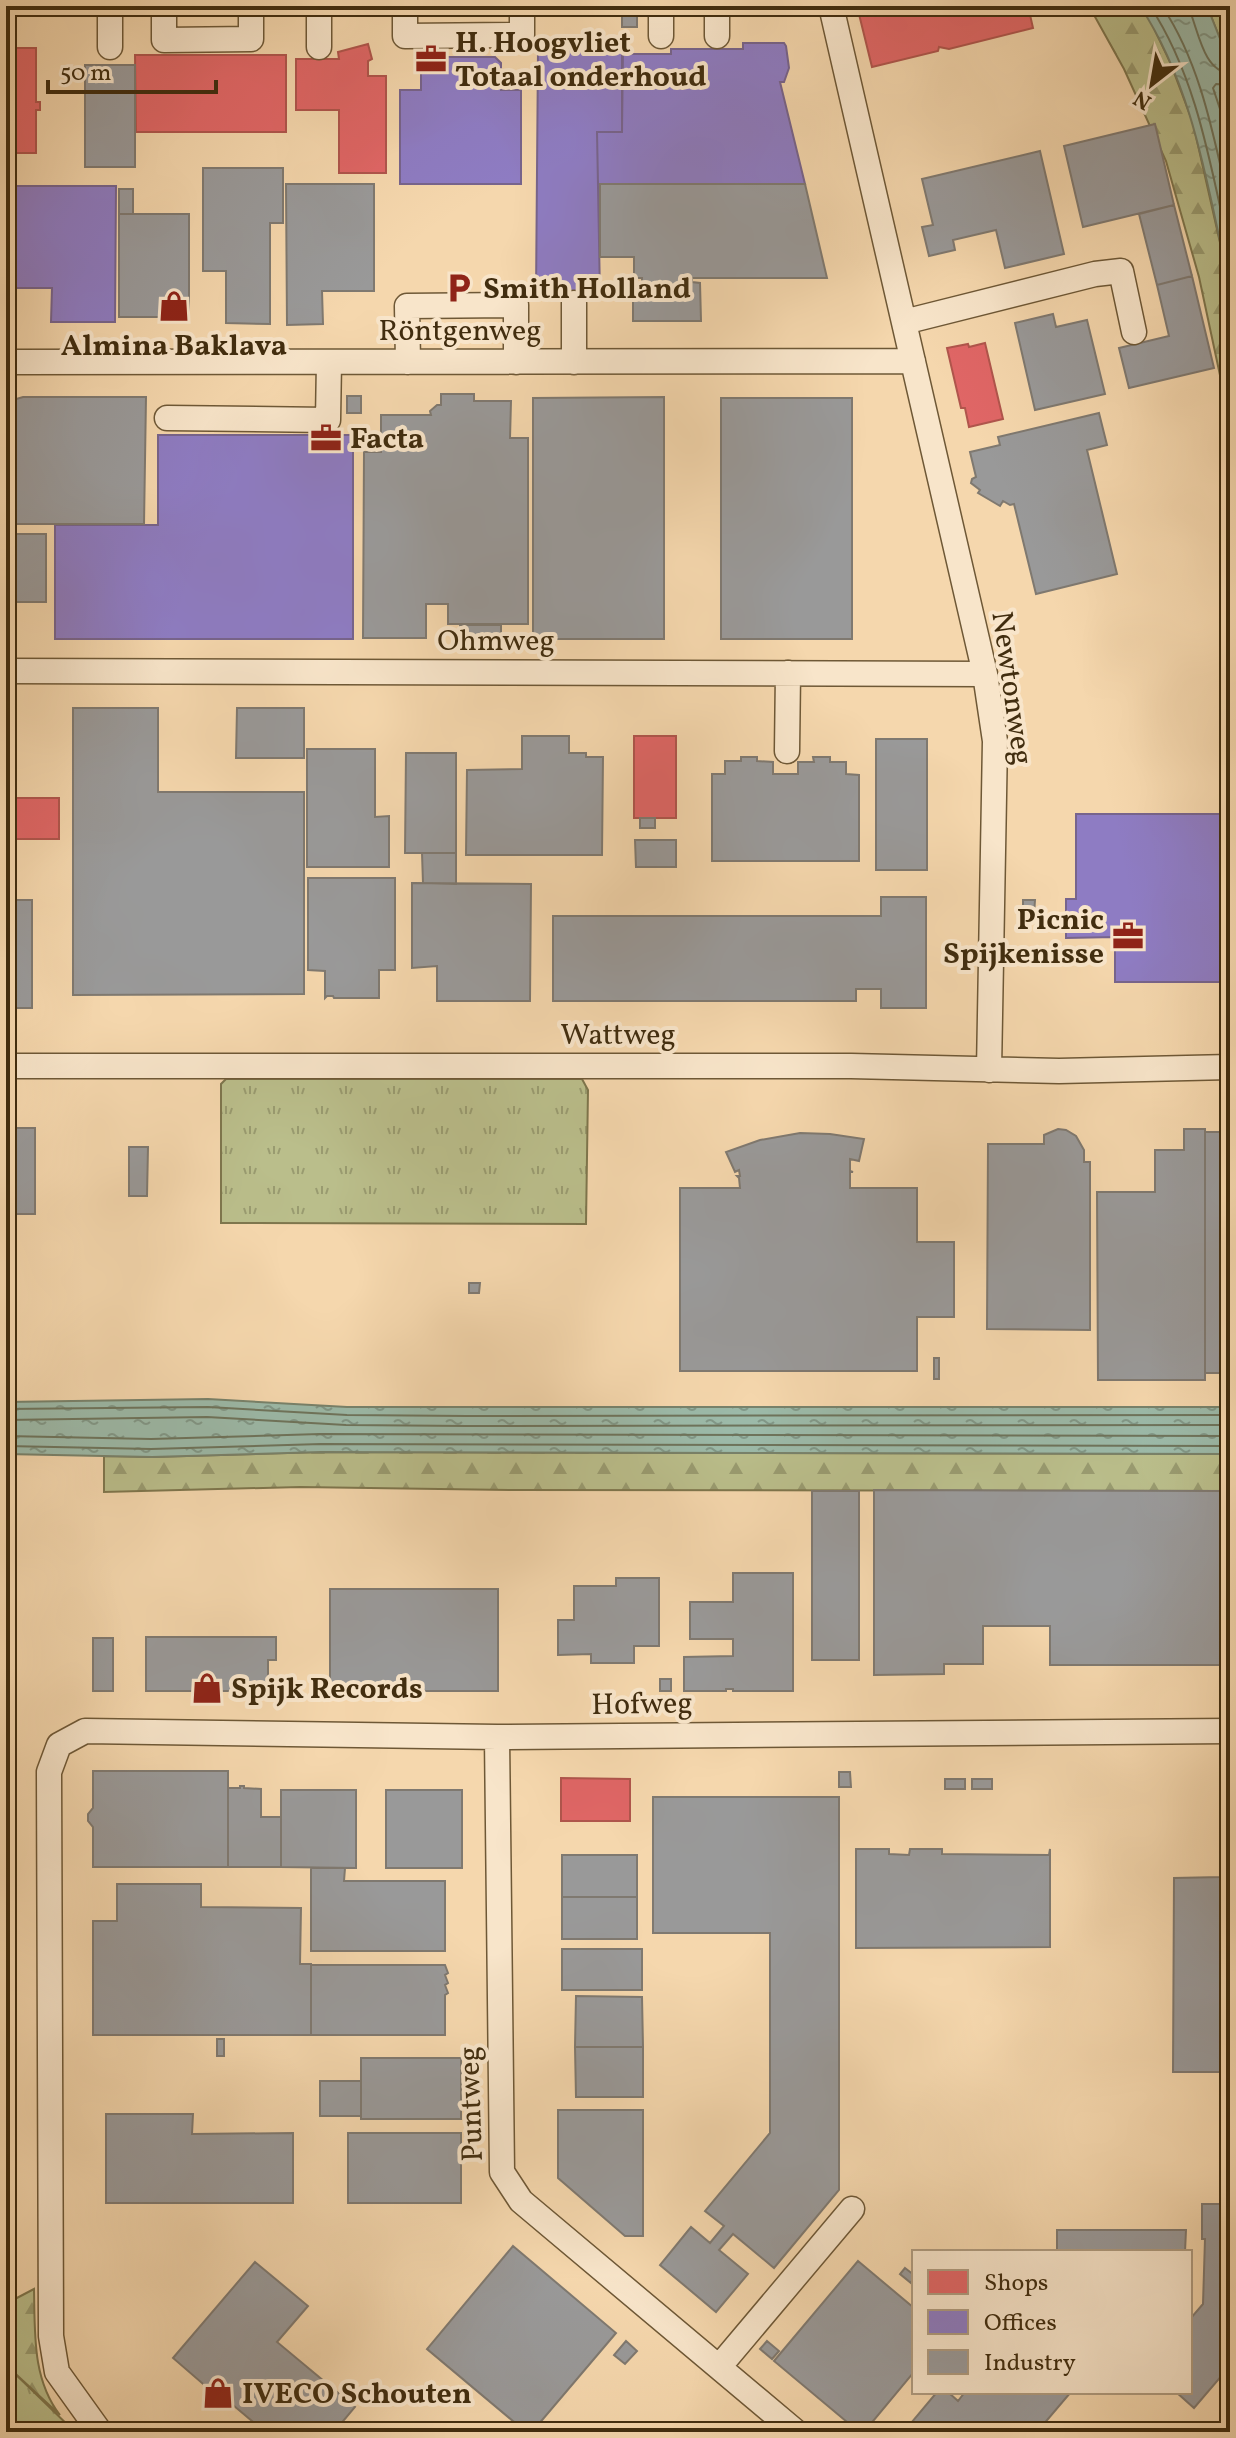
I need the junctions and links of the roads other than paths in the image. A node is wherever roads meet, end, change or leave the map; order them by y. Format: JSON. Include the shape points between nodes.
{"nodes":[{"id":1,"x":110,"y":6,"type":"edge"},
{"id":2,"x":164,"y":6,"type":"edge"},
{"id":3,"x":251,"y":6,"type":"edge"},
{"id":4,"x":319,"y":6,"type":"edge"},
{"id":5,"x":405,"y":6,"type":"edge"},
{"id":6,"x":522,"y":6,"type":"edge"},
{"id":7,"x":661,"y":6,"type":"edge"},
{"id":8,"x":717,"y":6,"type":"edge"},
{"id":9,"x":831,"y":6,"type":"edge"},
{"id":10,"x":661,"y":36,"type":"dead end"},
{"id":11,"x":717,"y":36,"type":"dead end"},
{"id":12,"x":110,"y":47,"type":"dead end"},
{"id":13,"x":319,"y":47,"type":"dead end"},
{"id":14,"x":574,"y":303,"type":"dead end"},
{"id":15,"x":904,"y":322,"type":"junction"},
{"id":16,"x":1134,"y":332,"type":"dead end"},
{"id":17,"x":913,"y":361,"type":"junction"},
{"id":18,"x":6,"y":362,"type":"edge"},
{"id":19,"x":329,"y":362,"type":"junction"},
{"id":20,"x":408,"y":362,"type":"junction"},
{"id":21,"x":516,"y":362,"type":"junction"},
{"id":22,"x":574,"y":362,"type":"junction"},
{"id":23,"x":167,"y":418,"type":"dead end"},
{"id":24,"x":6,"y":671,"type":"edge"},
{"id":25,"x":788,"y":673,"type":"junction"},
{"id":26,"x":985,"y":674,"type":"junction"},
{"id":27,"x":787,"y":751,"type":"dead end"},
{"id":28,"x":6,"y":1066,"type":"edge"},
{"id":29,"x":1230,"y":1067,"type":"edge"},
{"id":30,"x":989,"y":1070,"type":"junction"},
{"id":31,"x":1230,"y":1731,"type":"edge"},
{"id":32,"x":497,"y":1737,"type":"junction"},
{"id":33,"x":852,"y":2209,"type":"dead end"},
{"id":34,"x":719,"y":2367,"type":"junction"},
{"id":35,"x":100,"y":2432,"type":"edge"},
{"id":36,"x":796,"y":2432,"type":"edge"}],
"edges":[{"from":1,"to":12,"type":"street"},
{"from":2,"to":3,"type":"street","via":[[164,40],[251,39]]},
{"from":4,"to":13,"type":"street"},
{"from":5,"to":6,"type":"street","via":[[405,36],[522,35]]},
{"from":7,"to":10,"type":"street"},
{"from":8,"to":11,"type":"street"},
{"from":9,"to":15,"type":"street","name":"Newtonweg"},
{"from":14,"to":22,"type":"street"},
{"from":15,"to":16,"type":"street","via":[[1121,271]]},
{"from":15,"to":17,"type":"street","name":"Newtonweg"},
{"from":17,"to":22,"type":"street","name":"Röntgenweg"},
{"from":17,"to":26,"type":"street","name":"Newtonweg"},
{"from":18,"to":19,"type":"street","name":"Röntgenweg"},
{"from":19,"to":20,"type":"street","name":"Röntgenweg"},
{"from":19,"to":23,"type":"street","via":[[328,420]]},
{"from":20,"to":21,"type":"street","name":"Röntgenweg"},
{"from":20,"to":21,"type":"street","via":[[407,306],[516,305]]},
{"from":21,"to":22,"type":"street","name":"Röntgenweg"},
{"from":24,"to":25,"type":"street","name":"Ohmweg"},
{"from":25,"to":26,"type":"street","name":"Ohmweg"},
{"from":25,"to":27,"type":"street"},
{"from":26,"to":30,"type":"street","name":"Newtonweg","via":[[995,741]]},
{"from":28,"to":30,"type":"street","name":"Wattweg"},
{"from":29,"to":30,"type":"street","name":"Wattweg"},
{"from":31,"to":32,"type":"street","name":"Hofweg"},
{"from":32,"to":34,"type":"street","name":"Puntweg","via":[[502,2172],[521,2201]]},
{"from":32,"to":35,"type":"street","name":"Hofweg","via":[[85,1731],[59,1745],[49,1772],[51,2336],[57,2372]]},
{"from":33,"to":34,"type":"street"},
{"from":34,"to":36,"type":"street","name":"Puntweg"}]}
